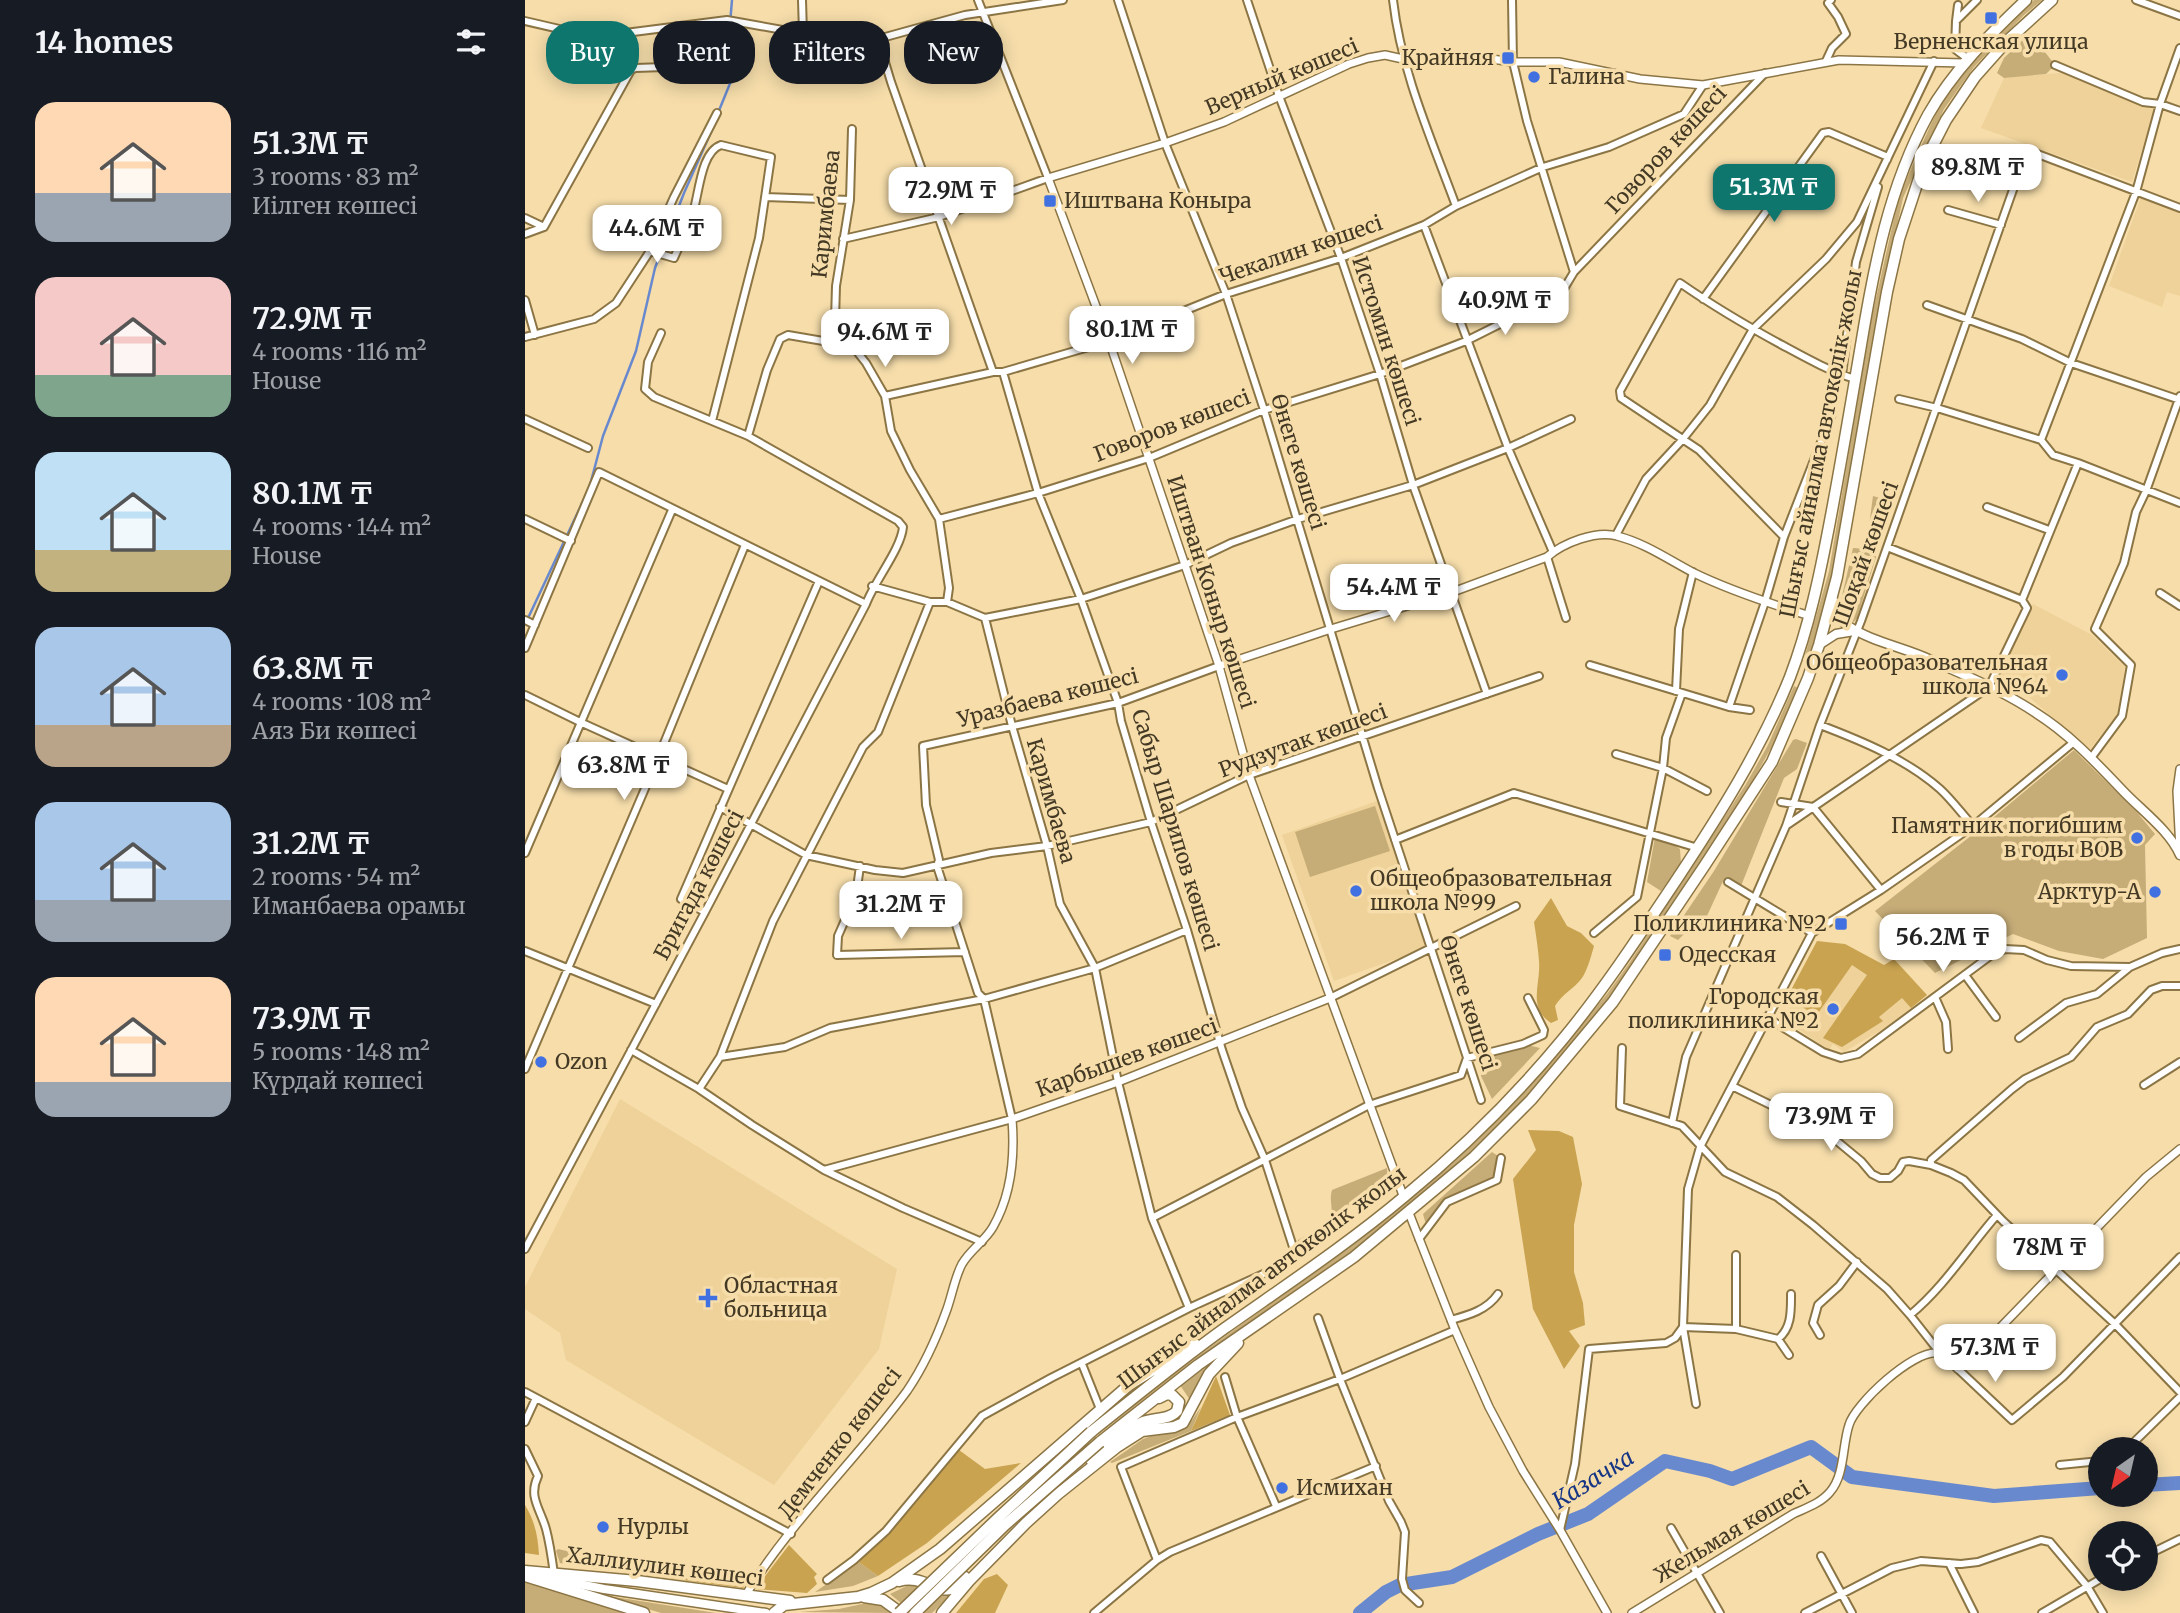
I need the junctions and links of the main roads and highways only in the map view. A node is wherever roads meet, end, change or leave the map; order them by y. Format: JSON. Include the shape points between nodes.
{"nodes":[{"id":1,"x":2026,"y":0,"type":"edge"},
{"id":2,"x":2052,"y":0,"type":"edge"},
{"id":3,"x":1832,"y":596,"type":"junction"},
{"id":4,"x":1857,"y":631,"type":"junction"},
{"id":5,"x":1819,"y":645,"type":"junction"},
{"id":6,"x":2180,"y":855,"type":"edge"},
{"id":7,"x":1276,"y":1312,"type":"junction"},
{"id":8,"x":1226,"y":1328,"type":"junction"},
{"id":9,"x":1145,"y":1406,"type":"junction"},
{"id":10,"x":525,"y":1574,"type":"edge"},
{"id":11,"x":891,"y":1583,"type":"junction"},
{"id":12,"x":858,"y":1597,"type":"junction"},
{"id":13,"x":801,"y":1602,"type":"junction"},
{"id":14,"x":776,"y":1611,"type":"edge"},
{"id":15,"x":644,"y":1613,"type":"edge"},
{"id":16,"x":766,"y":1613,"type":"edge"},
{"id":17,"x":900,"y":1613,"type":"edge"},
{"id":18,"x":915,"y":1613,"type":"edge"},
{"id":19,"x":943,"y":1613,"type":"edge"}],
"edges":[{"from":1,"to":8,"type":"main road","name":"Шығыс айналма автокөлік жолы","via":[[1987,36],[1930,111],[1897,185],[1872,280],[1810,616],[1790,676],[1753,759],[1627,954],[1564,1037],[1490,1119],[1404,1198]]},
{"from":2,"to":3,"type":"main road","name":"Шығыс айналма автокөлік жолы","via":[[1975,76],[1924,163],[1887,292]]},
{"from":3,"to":4,"type":"main road","via":[[1843,623]]},
{"from":3,"to":5,"type":"main road","name":"Шығыс айналма автокөлік жолы"},
{"from":4,"to":5,"type":"main road","via":[[1836,634]]},
{"from":4,"to":6,"type":"main road","via":[[1928,658],[2035,712],[2091,758]]},
{"from":5,"to":7,"type":"main road","name":"Шығыс айналма автокөлік жолы","via":[[1772,762],[1613,1002],[1531,1100],[1473,1157],[1354,1257]]},
{"from":7,"to":9,"type":"main road","name":"Шығыс айналма автокөлік жолы"},
{"from":7,"to":19,"type":"main road","via":[[1217,1363],[1183,1423],[1142,1431],[1117,1447],[1027,1523]]},
{"from":8,"to":11,"type":"main road","via":[[1129,1385],[940,1549]]},
{"from":8,"to":17,"type":"main road","name":"Шығыс айналма автокөлік жолы","bridge":true,"via":[[1091,1433]]},
{"from":9,"to":11,"type":"main road","via":[[1167,1394],[1177,1399],[1179,1406],[1173,1416],[1142,1423],[1108,1445],[1021,1520],[954,1587],[911,1578]]},
{"from":9,"to":18,"type":"main road","name":"Шығыс айналма автокөлік жолы","bridge":true,"via":[[1005,1525]]},
{"from":10,"to":13,"type":"main road","name":"Халлиулин көшесі","via":[[637,1581]]},
{"from":10,"to":15,"type":"main road","name":"Халлиулин көшесі"},
{"from":10,"to":16,"type":"main road","name":"Халлиулин көшесі"},
{"from":11,"to":12,"type":"main road"},
{"from":12,"to":13,"type":"main road"},
{"from":12,"to":17,"type":"main road","via":[[883,1600]]},
{"from":13,"to":14,"type":"main road"}]}
